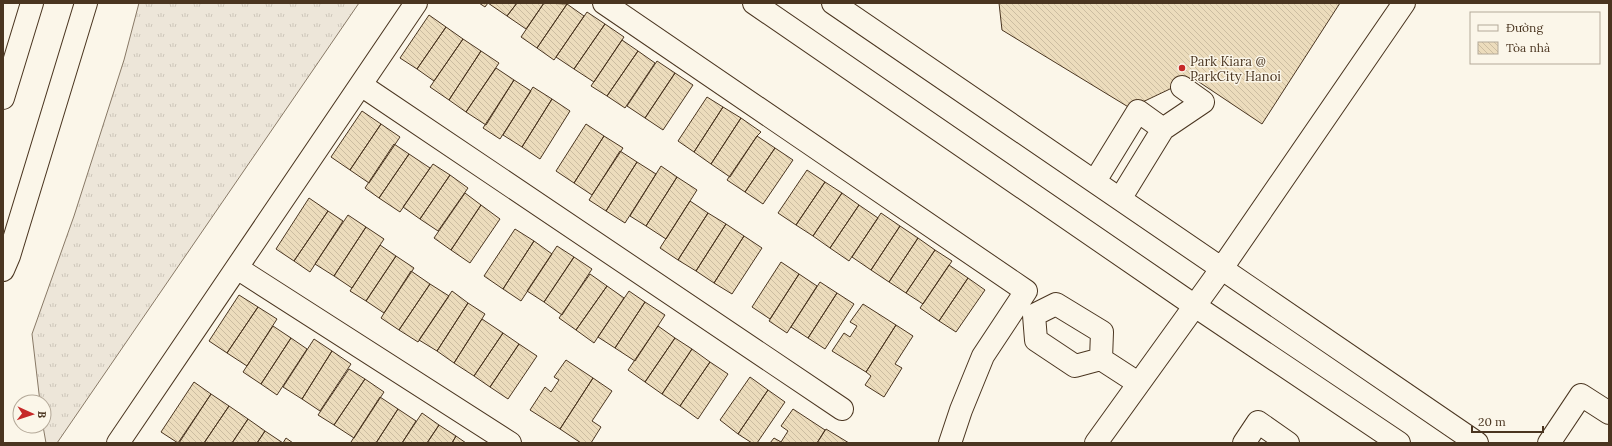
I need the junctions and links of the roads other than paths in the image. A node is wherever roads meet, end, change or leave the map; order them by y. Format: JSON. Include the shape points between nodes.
{"nodes":[{"id":1,"x":32,"y":3,"type":"edge"},
{"id":2,"x":86,"y":3,"type":"edge"},
{"id":3,"x":416,"y":3,"type":"edge"},
{"id":4,"x":604,"y":3,"type":"edge"},
{"id":5,"x":754,"y":3,"type":"edge"},
{"id":6,"x":833,"y":3,"type":"edge"},
{"id":7,"x":1404,"y":3,"type":"edge"},
{"id":8,"x":361,"y":85,"type":"junction"},
{"id":9,"x":1182,"y":87,"type":"dead end"},
{"id":10,"x":3,"y":98,"type":"edge"},
{"id":11,"x":1163,"y":129,"type":"junction"},
{"id":12,"x":1095,"y":181,"type":"junction"},
{"id":13,"x":1120,"y":199,"type":"junction"},
{"id":14,"x":237,"y":268,"type":"junction"},
{"id":15,"x":1222,"y":268,"type":"junction"},
{"id":16,"x":3,"y":270,"type":"edge"},
{"id":17,"x":1195,"y":306,"type":"junction"},
{"id":18,"x":1025,"y":310,"type":"junction"},
{"id":19,"x":1101,"y":359,"type":"junction"},
{"id":20,"x":1138,"y":383,"type":"junction"},
{"id":21,"x":842,"y":409,"type":"dead end"},
{"id":22,"x":1609,"y":413,"type":"edge"},
{"id":23,"x":119,"y":442,"type":"edge"},
{"id":24,"x":510,"y":443,"type":"edge"},
{"id":25,"x":950,"y":443,"type":"edge"},
{"id":26,"x":1096,"y":443,"type":"edge"},
{"id":27,"x":1244,"y":443,"type":"edge"},
{"id":28,"x":1288,"y":443,"type":"edge"},
{"id":29,"x":1399,"y":443,"type":"edge"},
{"id":30,"x":1477,"y":443,"type":"edge"},
{"id":31,"x":1549,"y":443,"type":"edge"}],
"edges":[{"from":1,"to":10,"type":"street"},
{"from":2,"to":16,"type":"street","via":[[12,249]]},
{"from":3,"to":8,"type":"street"},
{"from":4,"to":18,"type":"street","via":[[1026,291]]},
{"from":5,"to":17,"type":"street"},
{"from":6,"to":12,"type":"street"},
{"from":7,"to":15,"type":"street"},
{"from":8,"to":14,"type":"street"},
{"from":8,"to":21,"type":"street"},
{"from":9,"to":11,"type":"street","via":[[1203,102]]},
{"from":11,"to":12,"type":"street","via":[[1138,111]]},
{"from":11,"to":13,"type":"street"},
{"from":12,"to":13,"type":"street"},
{"from":13,"to":15,"type":"street"},
{"from":14,"to":23,"type":"street"},
{"from":14,"to":24,"type":"street"},
{"from":15,"to":17,"type":"street"},
{"from":15,"to":30,"type":"street"},
{"from":17,"to":20,"type":"street"},
{"from":17,"to":29,"type":"street"},
{"from":18,"to":19,"type":"street","via":[[1036,340],[1075,366]]},
{"from":18,"to":19,"type":"street","via":[[1056,304],[1097,328],[1102,332]]},
{"from":18,"to":25,"type":"street","via":[[983,356]]},
{"from":19,"to":20,"type":"street"},
{"from":20,"to":26,"type":"street"},
{"from":22,"to":31,"type":"street","via":[[1581,395]]},
{"from":27,"to":28,"type":"street","via":[[1258,422]]}]}
